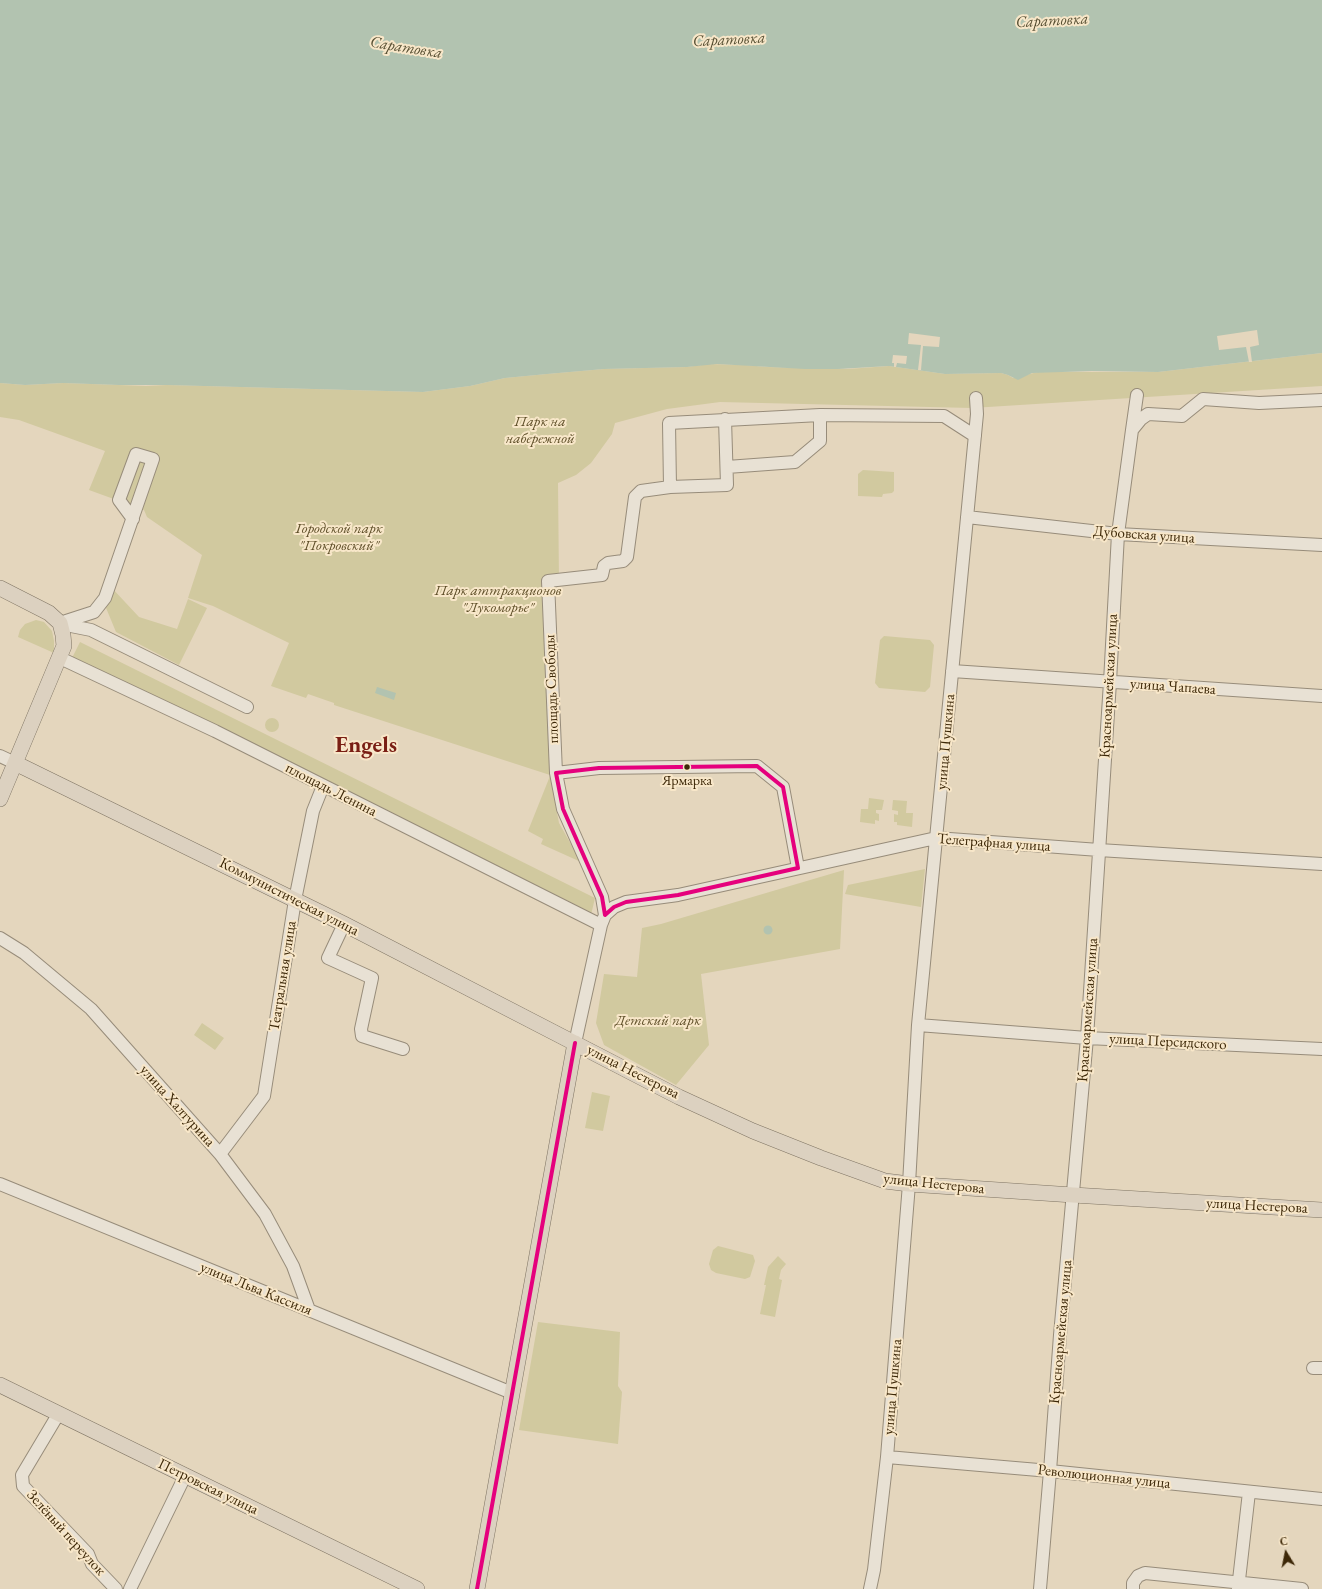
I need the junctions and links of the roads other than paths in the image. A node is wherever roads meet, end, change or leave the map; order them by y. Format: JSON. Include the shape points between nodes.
{"nodes":[{"id":1,"x":1137,"y":395,"type":"dead end"},
{"id":2,"x":976,"y":398,"type":"dead end"},
{"id":3,"x":1322,"y":400,"type":"edge"},
{"id":4,"x":820,"y":415,"type":"junction"},
{"id":5,"x":725,"y":419,"type":"junction"},
{"id":6,"x":1132,"y":430,"type":"junction"},
{"id":7,"x":975,"y":436,"type":"junction"},
{"id":8,"x":727,"y":467,"type":"junction"},
{"id":9,"x":670,"y":487,"type":"junction"},
{"id":10,"x":967,"y":517,"type":"junction"},
{"id":11,"x":132,"y":519,"type":"junction"},
{"id":12,"x":1118,"y":534,"type":"junction"},
{"id":13,"x":1322,"y":545,"type":"edge"},
{"id":14,"x":0,"y":588,"type":"edge"},
{"id":15,"x":60,"y":623,"type":"junction"},
{"id":16,"x":60,"y":658,"type":"junction"},
{"id":17,"x":952,"y":671,"type":"junction"},
{"id":18,"x":1110,"y":682,"type":"junction"},
{"id":19,"x":1322,"y":696,"type":"edge"},
{"id":20,"x":248,"y":707,"type":"dead end"},
{"id":21,"x":0,"y":756,"type":"edge"},
{"id":22,"x":14,"y":763,"type":"junction"},
{"id":23,"x":556,"y":773,"type":"junction"},
{"id":24,"x":323,"y":786,"type":"junction"},
{"id":25,"x":0,"y":799,"type":"edge"},
{"id":26,"x":936,"y":838,"type":"junction"},
{"id":27,"x":1099,"y":850,"type":"junction"},
{"id":28,"x":1322,"y":864,"type":"edge"},
{"id":29,"x":798,"y":868,"type":"junction"},
{"id":30,"x":295,"y":900,"type":"junction"},
{"id":31,"x":603,"y":920,"type":"junction"},
{"id":32,"x":344,"y":924,"type":"junction"},
{"id":33,"x":0,"y":938,"type":"edge"},
{"id":34,"x":918,"y":1025,"type":"junction"},
{"id":35,"x":1087,"y":1038,"type":"junction"},
{"id":36,"x":574,"y":1043,"type":"junction"},
{"id":37,"x":404,"y":1049,"type":"dead end"},
{"id":38,"x":1322,"y":1049,"type":"edge"},
{"id":39,"x":220,"y":1154,"type":"junction"},
{"id":40,"x":0,"y":1184,"type":"edge"},
{"id":41,"x":909,"y":1184,"type":"junction"},
{"id":42,"x":1073,"y":1195,"type":"junction"},
{"id":43,"x":1322,"y":1210,"type":"edge"},
{"id":44,"x":309,"y":1310,"type":"junction"},
{"id":45,"x":0,"y":1385,"type":"edge"},
{"id":46,"x":512,"y":1393,"type":"junction"},
{"id":47,"x":59,"y":1413,"type":"junction"},
{"id":48,"x":887,"y":1457,"type":"junction"},
{"id":49,"x":1050,"y":1471,"type":"junction"},
{"id":50,"x":185,"y":1476,"type":"junction"},
{"id":51,"x":1249,"y":1492,"type":"junction"},
{"id":52,"x":1322,"y":1499,"type":"edge"},
{"id":53,"x":1239,"y":1586,"type":"edge"},
{"id":54,"x":116,"y":1589,"type":"edge"},
{"id":55,"x":130,"y":1589,"type":"edge"},
{"id":56,"x":417,"y":1589,"type":"edge"},
{"id":57,"x":477,"y":1589,"type":"edge"},
{"id":58,"x":870,"y":1589,"type":"edge"},
{"id":59,"x":1040,"y":1589,"type":"edge"},
{"id":60,"x":1133,"y":1589,"type":"edge"},
{"id":61,"x":1302,"y":1589,"type":"edge"}],
"edges":[{"from":1,"to":6,"type":"street","name":"Красноармейская улица"},
{"from":2,"to":7,"type":"street","name":"улица Пушкина"},
{"from":3,"to":6,"type":"street","via":[[1259,402],[1203,399],[1182,416],[1148,414]]},
{"from":4,"to":5,"type":"street"},
{"from":4,"to":7,"type":"street","via":[[944,416]]},
{"from":4,"to":8,"type":"street","via":[[820,441],[795,462]]},
{"from":5,"to":8,"type":"street"},
{"from":5,"to":9,"type":"street","via":[[670,422]]},
{"from":6,"to":12,"type":"street","name":"Красноармейская улица"},
{"from":7,"to":10,"type":"street","name":"улица Пушкина"},
{"from":8,"to":9,"type":"street","via":[[727,485]]},
{"from":9,"to":23,"type":"street","name":"площадь Свободы","via":[[641,491],[635,496],[628,557],[623,561],[608,563],[604,566],[602,575],[548,581]]},
{"from":10,"to":12,"type":"street","name":"Дубовская улица"},
{"from":10,"to":17,"type":"street","name":"улица Пушкина"},
{"from":11,"to":11,"type":"street","via":[[119,500],[136,454],[153,459]]},
{"from":11,"to":15,"type":"street","via":[[105,598],[94,612]]},
{"from":12,"to":13,"type":"street","name":"Дубовская улица"},
{"from":12,"to":18,"type":"street","name":"Красноармейская улица"},
{"from":14,"to":15,"type":"main road","via":[[49,613]]},
{"from":15,"to":16,"type":"main road","via":[[64,646]]},
{"from":15,"to":20,"type":"street","via":[[91,630]]},
{"from":16,"to":22,"type":"main road"},
{"from":16,"to":24,"type":"street","name":"площадь Ленина"},
{"from":17,"to":18,"type":"street","name":"улица Чапаева"},
{"from":17,"to":26,"type":"street","name":"улица Пушкина"},
{"from":18,"to":19,"type":"street","name":"улица Чапаева"},
{"from":18,"to":27,"type":"street","name":"Красноармейская улица"},
{"from":21,"to":22,"type":"street","name":"Коммунистическая улица"},
{"from":22,"to":25,"type":"main road"},
{"from":22,"to":30,"type":"main road","name":"Коммунистическая улица"},
{"from":23,"to":29,"type":"street","via":[[599,768],[757,766],[783,787]]},
{"from":23,"to":31,"type":"street","name":"площадь Свободы","via":[[563,809],[602,897]]},
{"from":24,"to":30,"type":"street","name":"Театральная улица","via":[[313,811]]},
{"from":24,"to":31,"type":"street","name":"площадь Ленина"},
{"from":26,"to":27,"type":"street","name":"Телеграфная улица"},
{"from":26,"to":29,"type":"street","name":"Телеграфная улица"},
{"from":26,"to":34,"type":"street","name":"улица Пушкина"},
{"from":27,"to":28,"type":"street","name":"Телеграфная улица"},
{"from":27,"to":35,"type":"street","name":"Красноармейская улица"},
{"from":29,"to":31,"type":"street","name":"Телеграфная улица","via":[[678,895],[626,902],[614,907]]},
{"from":30,"to":32,"type":"main road","name":"Коммунистическая улица"},
{"from":30,"to":39,"type":"street","name":"Театральная улица","via":[[264,1096]]},
{"from":31,"to":36,"type":"street","name":"площадь Свободы"},
{"from":32,"to":36,"type":"main road","name":"Коммунистическая улица"},
{"from":32,"to":37,"type":"street","via":[[328,958],[372,978],[361,1029],[362,1036]]},
{"from":33,"to":39,"type":"street","name":"улица Халтурина","via":[[24,953],[92,1010]]},
{"from":34,"to":35,"type":"street","name":"улица Персидского"},
{"from":34,"to":41,"type":"street","name":"улица Пушкина"},
{"from":35,"to":38,"type":"street","name":"улица Персидского"},
{"from":35,"to":42,"type":"street","name":"Красноармейская улица"},
{"from":36,"to":41,"type":"main road","name":"улица Нестерова","via":[[679,1097],[753,1131],[885,1181]]},
{"from":36,"to":46,"type":"main road","name":"площадь Свободы"},
{"from":39,"to":44,"type":"street","name":"улица Халтурина","via":[[265,1214],[293,1266]]},
{"from":40,"to":44,"type":"street","name":"улица Льва Кассиля"},
{"from":41,"to":42,"type":"main road","name":"улица Нестерова"},
{"from":41,"to":48,"type":"street","name":"улица Пушкина"},
{"from":42,"to":43,"type":"main road","name":"улица Нестерова"},
{"from":42,"to":49,"type":"street","name":"Красноармейская улица"},
{"from":44,"to":46,"type":"street","name":"улица Льва Кассиля"},
{"from":45,"to":47,"type":"main road","name":"Петровская улица"},
{"from":46,"to":57,"type":"main road","name":"площадь Свободы"},
{"from":47,"to":50,"type":"main road","name":"Петровская улица"},
{"from":47,"to":54,"type":"street","name":"Зелёный переулок","via":[[22,1475],[23,1486],[88,1554],[92,1564]]},
{"from":48,"to":49,"type":"street","name":"Революционная улица"},
{"from":48,"to":58,"type":"street","name":"улица Пушкина"},
{"from":49,"to":51,"type":"street","name":"Революционная улица"},
{"from":49,"to":59,"type":"street","name":"Красноармейская улица"},
{"from":50,"to":55,"type":"street"},
{"from":50,"to":56,"type":"main road","name":"Петровская улица"},
{"from":51,"to":52,"type":"street","name":"Революционная улица"},
{"from":51,"to":53,"type":"street"},
{"from":53,"to":60,"type":"street","via":[[1144,1573],[1133,1583]]},
{"from":53,"to":61,"type":"street"}]}
